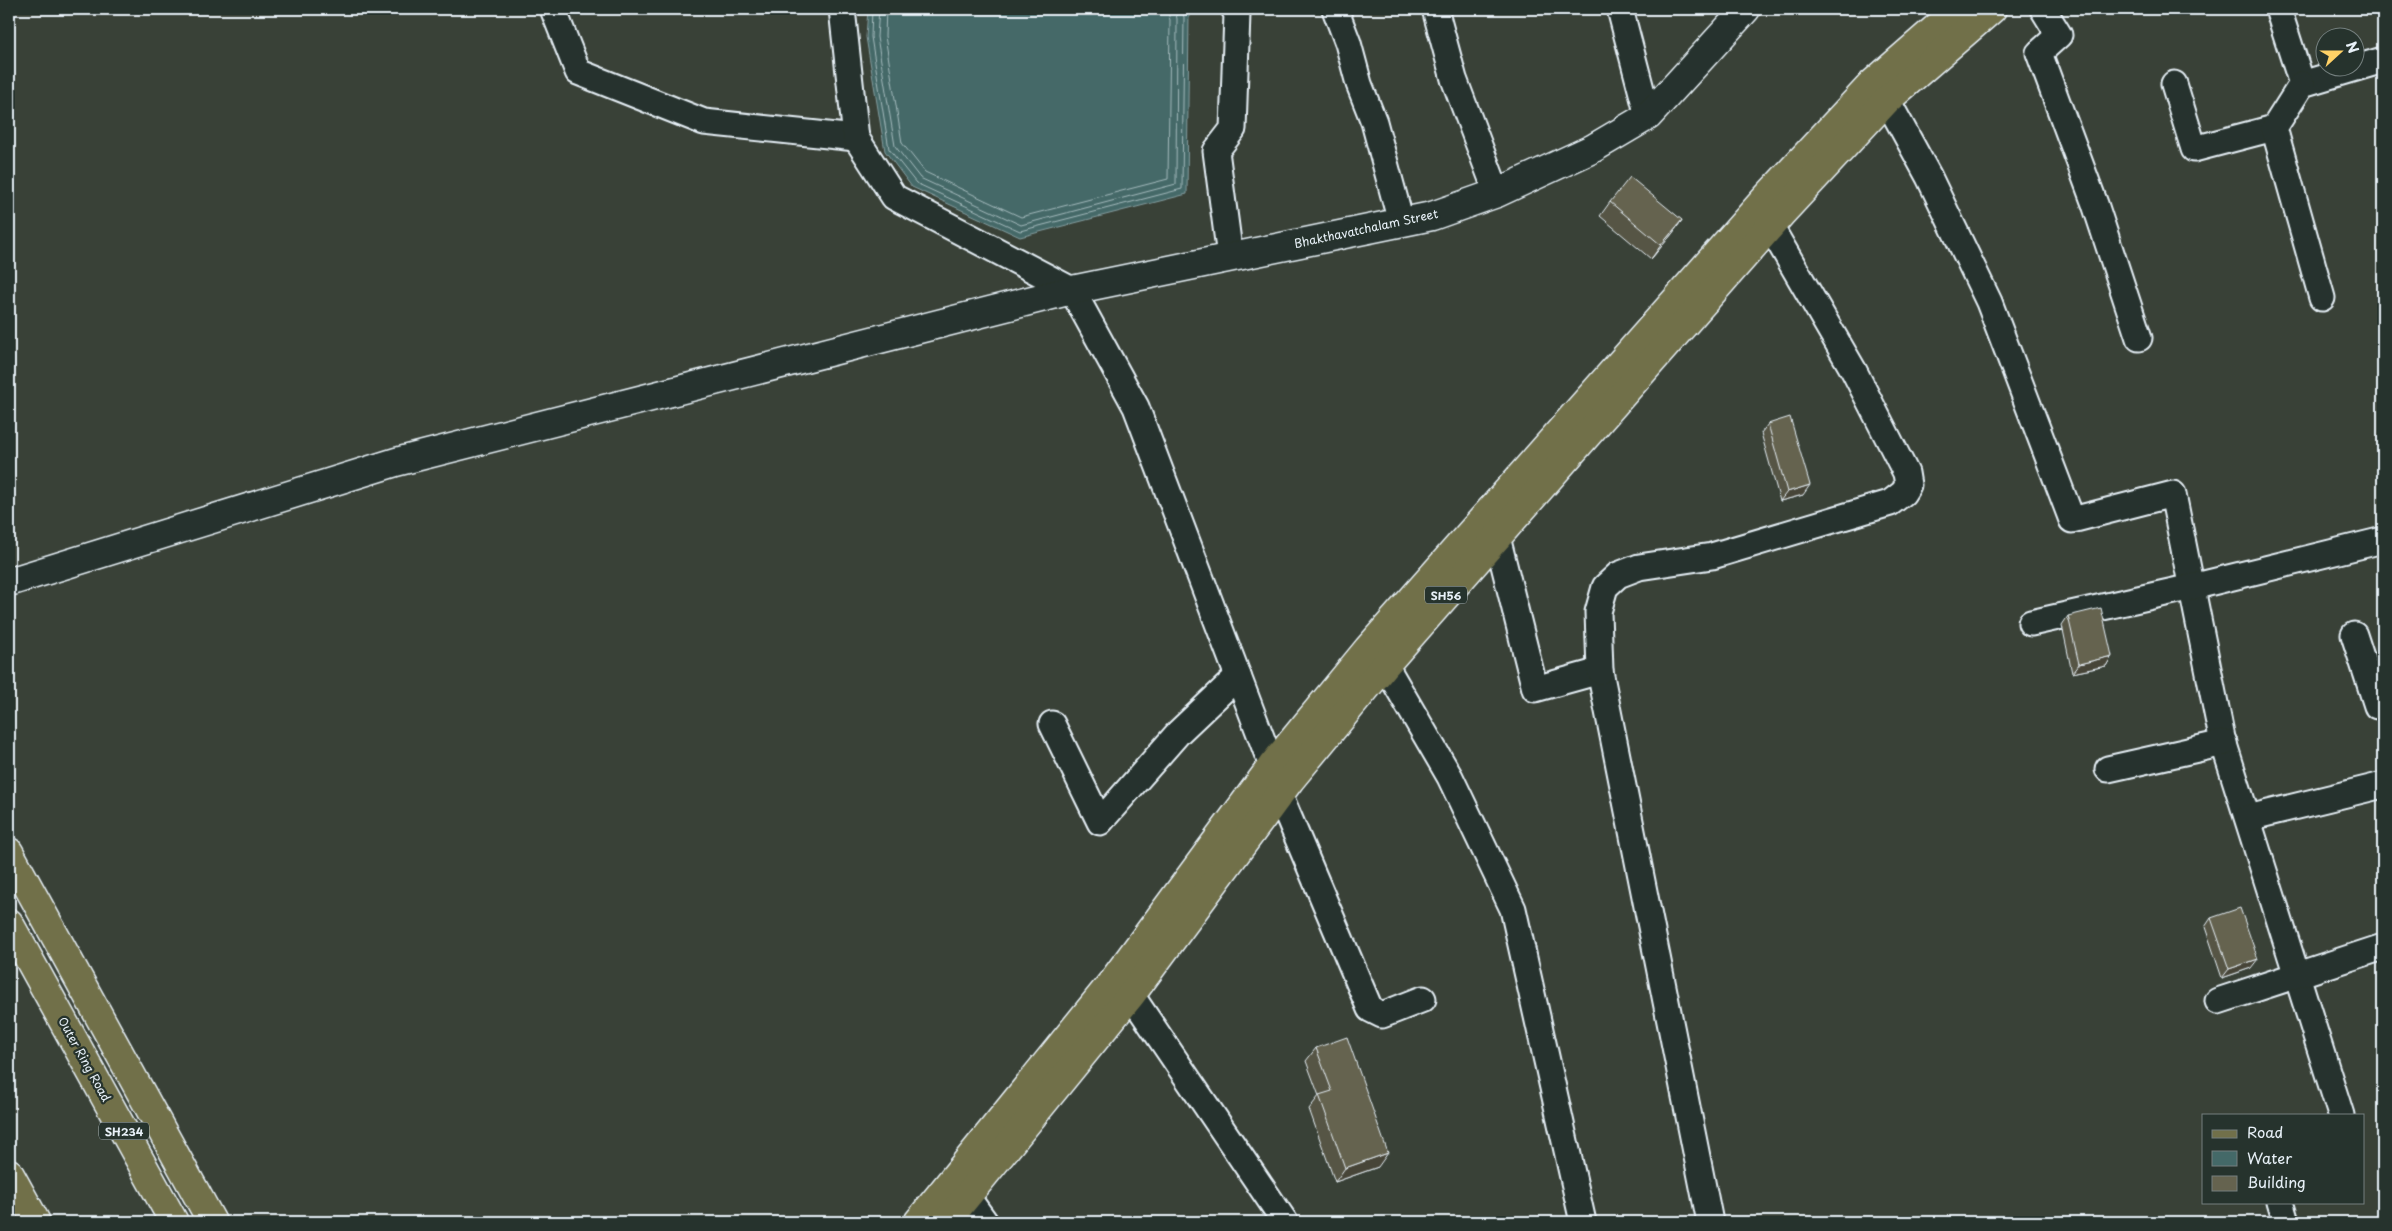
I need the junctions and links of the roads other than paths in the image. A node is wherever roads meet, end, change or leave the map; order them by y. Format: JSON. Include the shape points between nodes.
{"nodes":[{"id":1,"x":553,"y":9,"type":"edge"},
{"id":2,"x":842,"y":9,"type":"edge"},
{"id":3,"x":1335,"y":9,"type":"edge"},
{"id":4,"x":1435,"y":9,"type":"edge"},
{"id":5,"x":1620,"y":9,"type":"edge"},
{"id":6,"x":1746,"y":9,"type":"edge"},
{"id":7,"x":1958,"y":9,"type":"edge"},
{"id":8,"x":1992,"y":9,"type":"edge"},
{"id":9,"x":2043,"y":9,"type":"edge"},
{"id":10,"x":2278,"y":9,"type":"edge"},
{"id":11,"x":1239,"y":10,"type":"edge"},
{"id":12,"x":2383,"y":60,"type":"edge"},
{"id":13,"x":2174,"y":84,"type":"dead end"},
{"id":14,"x":2302,"y":84,"type":"junction"},
{"id":15,"x":1887,"y":100,"type":"junction"},
{"id":16,"x":1648,"y":116,"type":"junction"},
{"id":17,"x":2274,"y":128,"type":"junction"},
{"id":18,"x":856,"y":138,"type":"junction"},
{"id":19,"x":1497,"y":193,"type":"junction"},
{"id":20,"x":1402,"y":222,"type":"junction"},
{"id":21,"x":1770,"y":226,"type":"junction"},
{"id":22,"x":1230,"y":257,"type":"junction"},
{"id":23,"x":1072,"y":290,"type":"junction"},
{"id":24,"x":2322,"y":298,"type":"dead end"},
{"id":25,"x":2139,"y":338,"type":"dead end"},
{"id":26,"x":1496,"y":537,"type":"junction"},
{"id":27,"x":2383,"y":540,"type":"edge"},
{"id":28,"x":9,"y":582,"type":"edge"},
{"id":29,"x":2192,"y":587,"type":"junction"},
{"id":30,"x":2031,"y":623,"type":"dead end"},
{"id":31,"x":2354,"y":635,"type":"dead end"},
{"id":32,"x":1376,"y":658,"type":"junction"},
{"id":33,"x":1600,"y":671,"type":"junction"},
{"id":34,"x":1238,"y":676,"type":"junction"},
{"id":35,"x":2383,"y":705,"type":"edge"},
{"id":36,"x":1052,"y":724,"type":"dead end"},
{"id":37,"x":2224,"y":743,"type":"junction"},
{"id":38,"x":1272,"y":766,"type":"junction"},
{"id":39,"x":2108,"y":769,"type":"dead end"},
{"id":40,"x":2383,"y":786,"type":"edge"},
{"id":41,"x":1279,"y":794,"type":"junction"},
{"id":42,"x":2248,"y":818,"type":"junction"},
{"id":43,"x":9,"y":852,"type":"edge"},
{"id":44,"x":9,"y":923,"type":"edge"},
{"id":45,"x":2383,"y":947,"type":"edge"},
{"id":46,"x":2298,"y":976,"type":"junction"},
{"id":47,"x":1131,"y":995,"type":"junction"},
{"id":48,"x":1424,"y":999,"type":"dead end"},
{"id":49,"x":2218,"y":1002,"type":"dead end"},
{"id":50,"x":2341,"y":1114,"type":"edge"},
{"id":51,"x":9,"y":1173,"type":"edge"},
{"id":52,"x":967,"y":1197,"type":"junction"},
{"id":53,"x":2281,"y":1204,"type":"edge"},
{"id":54,"x":36,"y":1222,"type":"edge"},
{"id":55,"x":174,"y":1222,"type":"edge"},
{"id":56,"x":212,"y":1222,"type":"edge"},
{"id":57,"x":918,"y":1222,"type":"edge"},
{"id":58,"x":946,"y":1222,"type":"edge"},
{"id":59,"x":985,"y":1222,"type":"edge"},
{"id":60,"x":1284,"y":1222,"type":"edge"},
{"id":61,"x":1583,"y":1222,"type":"edge"},
{"id":62,"x":1710,"y":1222,"type":"edge"},
{"id":63,"x":2286,"y":1222,"type":"edge"}],
"edges":[{"from":1,"to":18,"type":"street","via":[[578,72],[704,122]]},
{"from":2,"to":18,"type":"street"},
{"from":3,"to":20,"type":"street","via":[[1374,122]]},
{"from":4,"to":19,"type":"street","via":[[1454,79]]},
{"from":5,"to":16,"type":"street"},
{"from":6,"to":16,"type":"street","name":"Bhakthavatchalam Street"},
{"from":7,"to":32,"type":"main road","number":"SH56","via":[[1872,84],[1765,199]]},
{"from":8,"to":15,"type":"main road","number":"SH56"},
{"from":9,"to":25,"type":"street","via":[[2059,35],[2039,53],[2096,204]]},
{"from":10,"to":14,"type":"street"},
{"from":11,"to":22,"type":"street","via":[[1232,129],[1216,151]]},
{"from":12,"to":14,"type":"street"},
{"from":13,"to":17,"type":"street","via":[[2194,149]]},
{"from":14,"to":17,"type":"street"},
{"from":15,"to":21,"type":"main road","number":"SH56"},
{"from":15,"to":29,"type":"street","via":[[1929,177],[1989,302],[2072,520],[2173,494]]},
{"from":16,"to":19,"type":"street","name":"Bhakthavatchalam Street","via":[[1592,149]]},
{"from":17,"to":24,"type":"street"},
{"from":18,"to":23,"type":"street","via":[[894,197]]},
{"from":19,"to":20,"type":"street","name":"Bhakthavatchalam Street","via":[[1432,216]]},
{"from":20,"to":22,"type":"street","name":"Bhakthavatchalam Street"},
{"from":21,"to":26,"type":"main road","number":"SH56"},
{"from":21,"to":33,"type":"street","via":[[1854,371],[1906,473],[1908,485],[1890,503],[1712,556],[1639,567],[1618,575],[1605,587],[1598,612]]},
{"from":22,"to":23,"type":"street","name":"Bhakthavatchalam Street"},
{"from":23,"to":28,"type":"street","name":"Bhakthavatchalam Street","via":[[396,462]]},
{"from":23,"to":34,"type":"street","via":[[1136,407]]},
{"from":26,"to":32,"type":"main road","number":"SH56"},
{"from":26,"to":33,"type":"street","via":[[1535,690]]},
{"from":27,"to":29,"type":"street"},
{"from":29,"to":30,"type":"street"},
{"from":29,"to":37,"type":"street"},
{"from":31,"to":35,"type":"street","via":[[2377,706]]},
{"from":32,"to":38,"type":"main road","number":"SH56"},
{"from":32,"to":41,"type":"main road","number":"SH56"},
{"from":32,"to":61,"type":"street","via":[[1450,777],[1514,909]]},
{"from":33,"to":62,"type":"street"},
{"from":34,"to":36,"type":"street","via":[[1179,732],[1100,822]]},
{"from":34,"to":38,"type":"street"},
{"from":37,"to":39,"type":"street"},
{"from":37,"to":42,"type":"street"},
{"from":38,"to":57,"type":"main road","number":"SH56","via":[[1113,981]]},
{"from":40,"to":42,"type":"street"},
{"from":41,"to":47,"type":"main road","number":"SH56"},
{"from":41,"to":48,"type":"street","via":[[1370,1009],[1382,1015]]},
{"from":42,"to":46,"type":"street"},
{"from":43,"to":56,"type":"main road"},
{"from":44,"to":55,"type":"main road","name":"Outer Ring Road","number":"SH234"},
{"from":45,"to":46,"type":"street"},
{"from":46,"to":49,"type":"street"},
{"from":46,"to":50,"type":"street"},
{"from":47,"to":52,"type":"main road","number":"SH56"},
{"from":47,"to":60,"type":"street"},
{"from":51,"to":54,"type":"main road"},
{"from":52,"to":58,"type":"main road","number":"SH56"},
{"from":52,"to":59,"type":"street"},
{"from":53,"to":63,"type":"street"}]}
